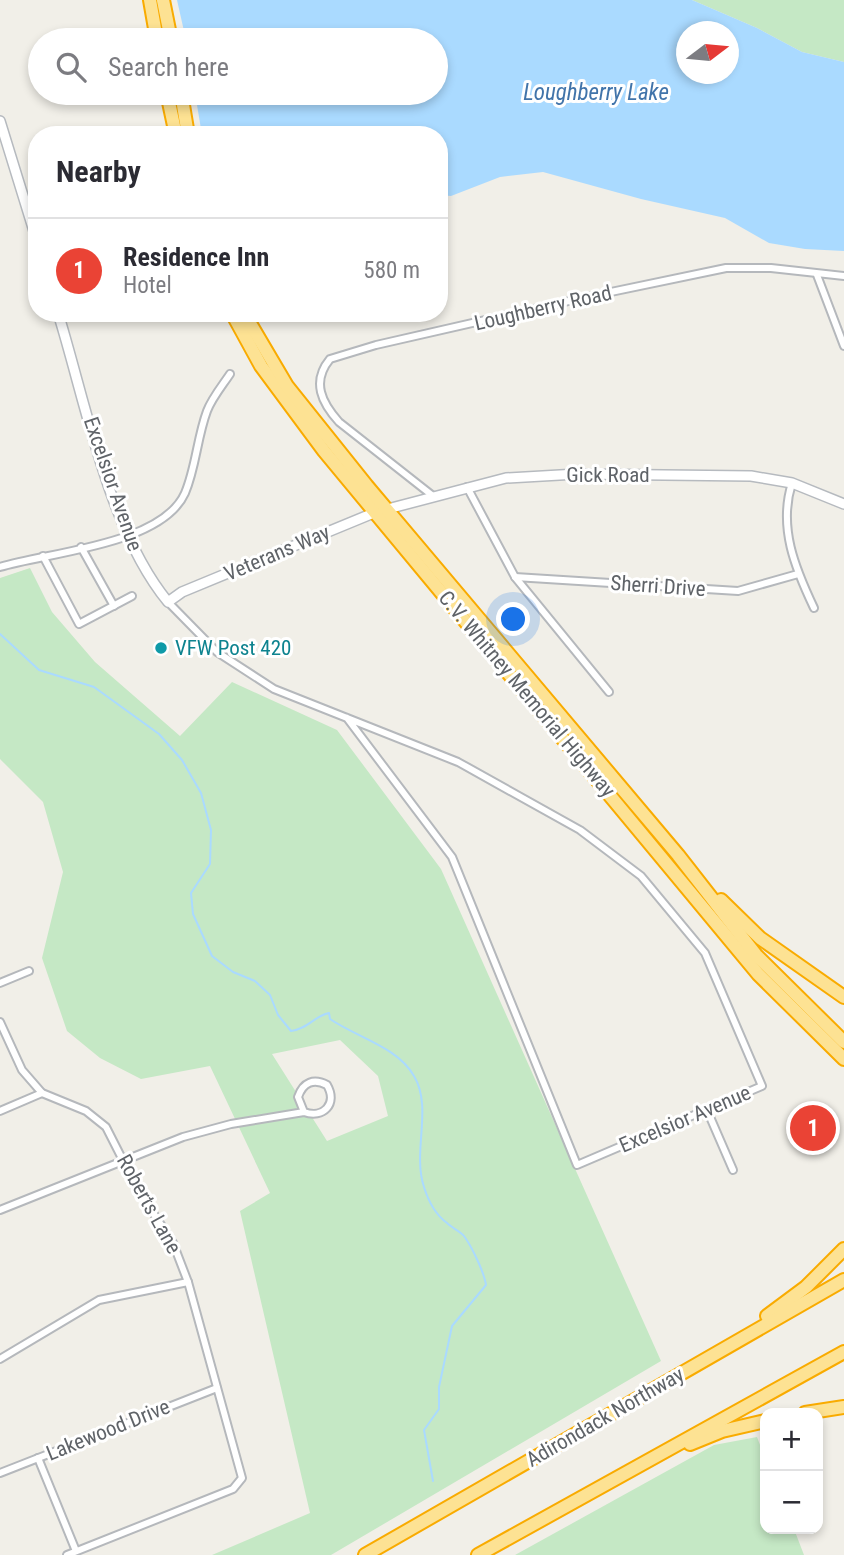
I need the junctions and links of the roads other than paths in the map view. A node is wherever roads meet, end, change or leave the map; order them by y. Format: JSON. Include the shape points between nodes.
{"nodes":[{"id":1,"x":150,"y":0,"type":"edge"},
{"id":2,"x":163,"y":0,"type":"edge"},
{"id":3,"x":155,"y":28,"type":"edge"},
{"id":4,"x":169,"y":28,"type":"edge"},
{"id":5,"x":170,"y":105,"type":"edge"},
{"id":6,"x":183,"y":105,"type":"edge"},
{"id":7,"x":0,"y":121,"type":"edge"},
{"id":8,"x":174,"y":126,"type":"edge"},
{"id":9,"x":186,"y":126,"type":"edge"},
{"id":10,"x":28,"y":212,"type":"edge"},
{"id":11,"x":817,"y":275,"type":"junction"},
{"id":12,"x":844,"y":276,"type":"edge"},
{"id":13,"x":61,"y":322,"type":"edge"},
{"id":14,"x":237,"y":322,"type":"edge"},
{"id":15,"x":249,"y":322,"type":"edge"},
{"id":16,"x":844,"y":346,"type":"edge"},
{"id":17,"x":230,"y":374,"type":"dead end"},
{"id":18,"x":792,"y":483,"type":"junction"},
{"id":19,"x":467,"y":487,"type":"junction"},
{"id":20,"x":433,"y":496,"type":"junction"},
{"id":21,"x":844,"y":504,"type":"edge"},
{"id":22,"x":382,"y":511,"type":"junction"},
{"id":23,"x":127,"y":536,"type":"junction"},
{"id":24,"x":81,"y":547,"type":"junction"},
{"id":25,"x":43,"y":556,"type":"junction"},
{"id":26,"x":2,"y":566,"type":"edge"},
{"id":27,"x":798,"y":574,"type":"junction"},
{"id":28,"x":515,"y":578,"type":"junction"},
{"id":29,"x":132,"y":596,"type":"dead end"},
{"id":30,"x":168,"y":602,"type":"junction"},
{"id":31,"x":114,"y":606,"type":"junction"},
{"id":32,"x":814,"y":608,"type":"dead end"},
{"id":33,"x":609,"y":692,"type":"dead end"},
{"id":34,"x":347,"y":718,"type":"junction"},
{"id":35,"x":678,"y":855,"type":"junction"},
{"id":36,"x":29,"y":971,"type":"dead end"},
{"id":37,"x":0,"y":984,"type":"edge"},
{"id":38,"x":844,"y":996,"type":"edge"},
{"id":39,"x":0,"y":1022,"type":"edge"},
{"id":40,"x":844,"y":1042,"type":"edge"},
{"id":41,"x":844,"y":1059,"type":"edge"},
{"id":42,"x":42,"y":1093,"type":"junction"},
{"id":43,"x":707,"y":1110,"type":"junction"},
{"id":44,"x":0,"y":1111,"type":"edge"},
{"id":45,"x":304,"y":1112,"type":"junction"},
{"id":46,"x":123,"y":1161,"type":"junction"},
{"id":47,"x":733,"y":1170,"type":"dead end"},
{"id":48,"x":0,"y":1210,"type":"edge"},
{"id":49,"x":844,"y":1249,"type":"edge"},
{"id":50,"x":844,"y":1280,"type":"edge"},
{"id":51,"x":188,"y":1282,"type":"junction"},
{"id":52,"x":715,"y":1352,"type":"junction"},
{"id":53,"x":844,"y":1352,"type":"edge"},
{"id":54,"x":0,"y":1359,"type":"edge"},
{"id":55,"x":217,"y":1388,"type":"junction"},
{"id":56,"x":844,"y":1406,"type":"edge"},
{"id":57,"x":823,"y":1410,"type":"edge"},
{"id":58,"x":760,"y":1422,"type":"edge"},
{"id":59,"x":38,"y":1458,"type":"junction"},
{"id":60,"x":638,"y":1465,"type":"junction"},
{"id":61,"x":0,"y":1473,"type":"edge"},
{"id":62,"x":76,"y":1552,"type":"junction"},
{"id":63,"x":68,"y":1555,"type":"edge"},
{"id":64,"x":365,"y":1555,"type":"edge"},
{"id":65,"x":478,"y":1555,"type":"edge"}],
"edges":[{"from":1,"to":3,"type":"highway"},
{"from":2,"to":4,"type":"highway"},
{"from":5,"to":8,"type":"highway"},
{"from":6,"to":9,"type":"highway"},
{"from":7,"to":10,"type":"street"},
{"from":11,"to":12,"type":"street","name":"Loughberry Road"},
{"from":11,"to":16,"type":"street"},
{"from":11,"to":20,"type":"street","name":"Loughberry Road","via":[[740,267],[582,298],[331,359],[319,381],[328,409]]},
{"from":13,"to":23,"type":"street","name":"Excelsior Avenue"},
{"from":14,"to":22,"type":"highway","name":"C.V. Whitney Memorial Highway","via":[[293,412]]},
{"from":15,"to":22,"type":"highway","name":"C.V. Whitney Memorial Highway","via":[[287,386]]},
{"from":17,"to":23,"type":"street","via":[[208,408],[191,478],[179,503],[153,525]]},
{"from":18,"to":19,"type":"street","name":"Gick Road","via":[[751,476],[577,474],[515,477]]},
{"from":18,"to":21,"type":"street","name":"Gick Road"},
{"from":18,"to":27,"type":"street","via":[[784,513]]},
{"from":19,"to":20,"type":"street","name":"Gick Road"},
{"from":19,"to":28,"type":"street"},
{"from":20,"to":22,"type":"street","name":"Gick Road"},
{"from":22,"to":30,"type":"street","name":"Veterans Way","via":[[182,592]]},
{"from":22,"to":35,"type":"highway","name":"C.V. Whitney Memorial Highway"},
{"from":22,"to":41,"type":"highway","name":"C.V. Whitney Memorial Highway","via":[[758,974]]},
{"from":23,"to":24,"type":"street"},
{"from":23,"to":30,"type":"street","name":"Excelsior Avenue"},
{"from":24,"to":25,"type":"street"},
{"from":24,"to":31,"type":"street"},
{"from":25,"to":26,"type":"street"},
{"from":25,"to":31,"type":"street","via":[[79,624]]},
{"from":27,"to":28,"type":"street","name":"Sherri Drive","via":[[738,591]]},
{"from":27,"to":32,"type":"street"},
{"from":28,"to":33,"type":"street"},
{"from":29,"to":31,"type":"street"},
{"from":30,"to":34,"type":"street","name":"Excelsior Avenue","via":[[196,633],[243,670],[274,689]]},
{"from":34,"to":43,"type":"street","name":"Excelsior Avenue","via":[[457,762],[531,800],[641,876],[705,953],[762,1086]]},
{"from":34,"to":43,"type":"street","name":"Excelsior Avenue","via":[[452,857],[577,1165]]},
{"from":35,"to":38,"type":"highway","via":[[760,938]]},
{"from":35,"to":40,"type":"highway","name":"C.V. Whitney Memorial Highway","via":[[756,955]]},
{"from":36,"to":37,"type":"street"},
{"from":39,"to":42,"type":"street","name":"Roberts Lane","via":[[22,1070]]},
{"from":42,"to":44,"type":"street"},
{"from":42,"to":46,"type":"street","name":"Roberts Lane","via":[[99,1120]]},
{"from":43,"to":47,"type":"street"},
{"from":45,"to":45,"type":"street","via":[[313,1115],[326,1110],[332,1099],[327,1085],[314,1081],[300,1090],[299,1105]]},
{"from":45,"to":46,"type":"street","via":[[206,1129]]},
{"from":46,"to":48,"type":"street"},
{"from":46,"to":51,"type":"street","name":"Roberts Lane","via":[[173,1243]]},
{"from":49,"to":52,"type":"highway","via":[[806,1287]]},
{"from":50,"to":52,"type":"highway","name":"Adirondack Northway"},
{"from":51,"to":54,"type":"street","via":[[99,1300]]},
{"from":51,"to":55,"type":"street","name":"Roberts Lane"},
{"from":52,"to":64,"type":"highway","name":"Adirondack Northway"},
{"from":53,"to":60,"type":"highway"},
{"from":55,"to":59,"type":"street","name":"Lakewood Drive"},
{"from":55,"to":62,"type":"street","name":"Roberts Lane","via":[[241,1482]]},
{"from":56,"to":57,"type":"highway"},
{"from":58,"to":60,"type":"highway","via":[[722,1431]]},
{"from":59,"to":61,"type":"street","name":"Lakewood Drive"},
{"from":59,"to":62,"type":"street"},
{"from":60,"to":65,"type":"highway"},
{"from":62,"to":63,"type":"street"}]}
